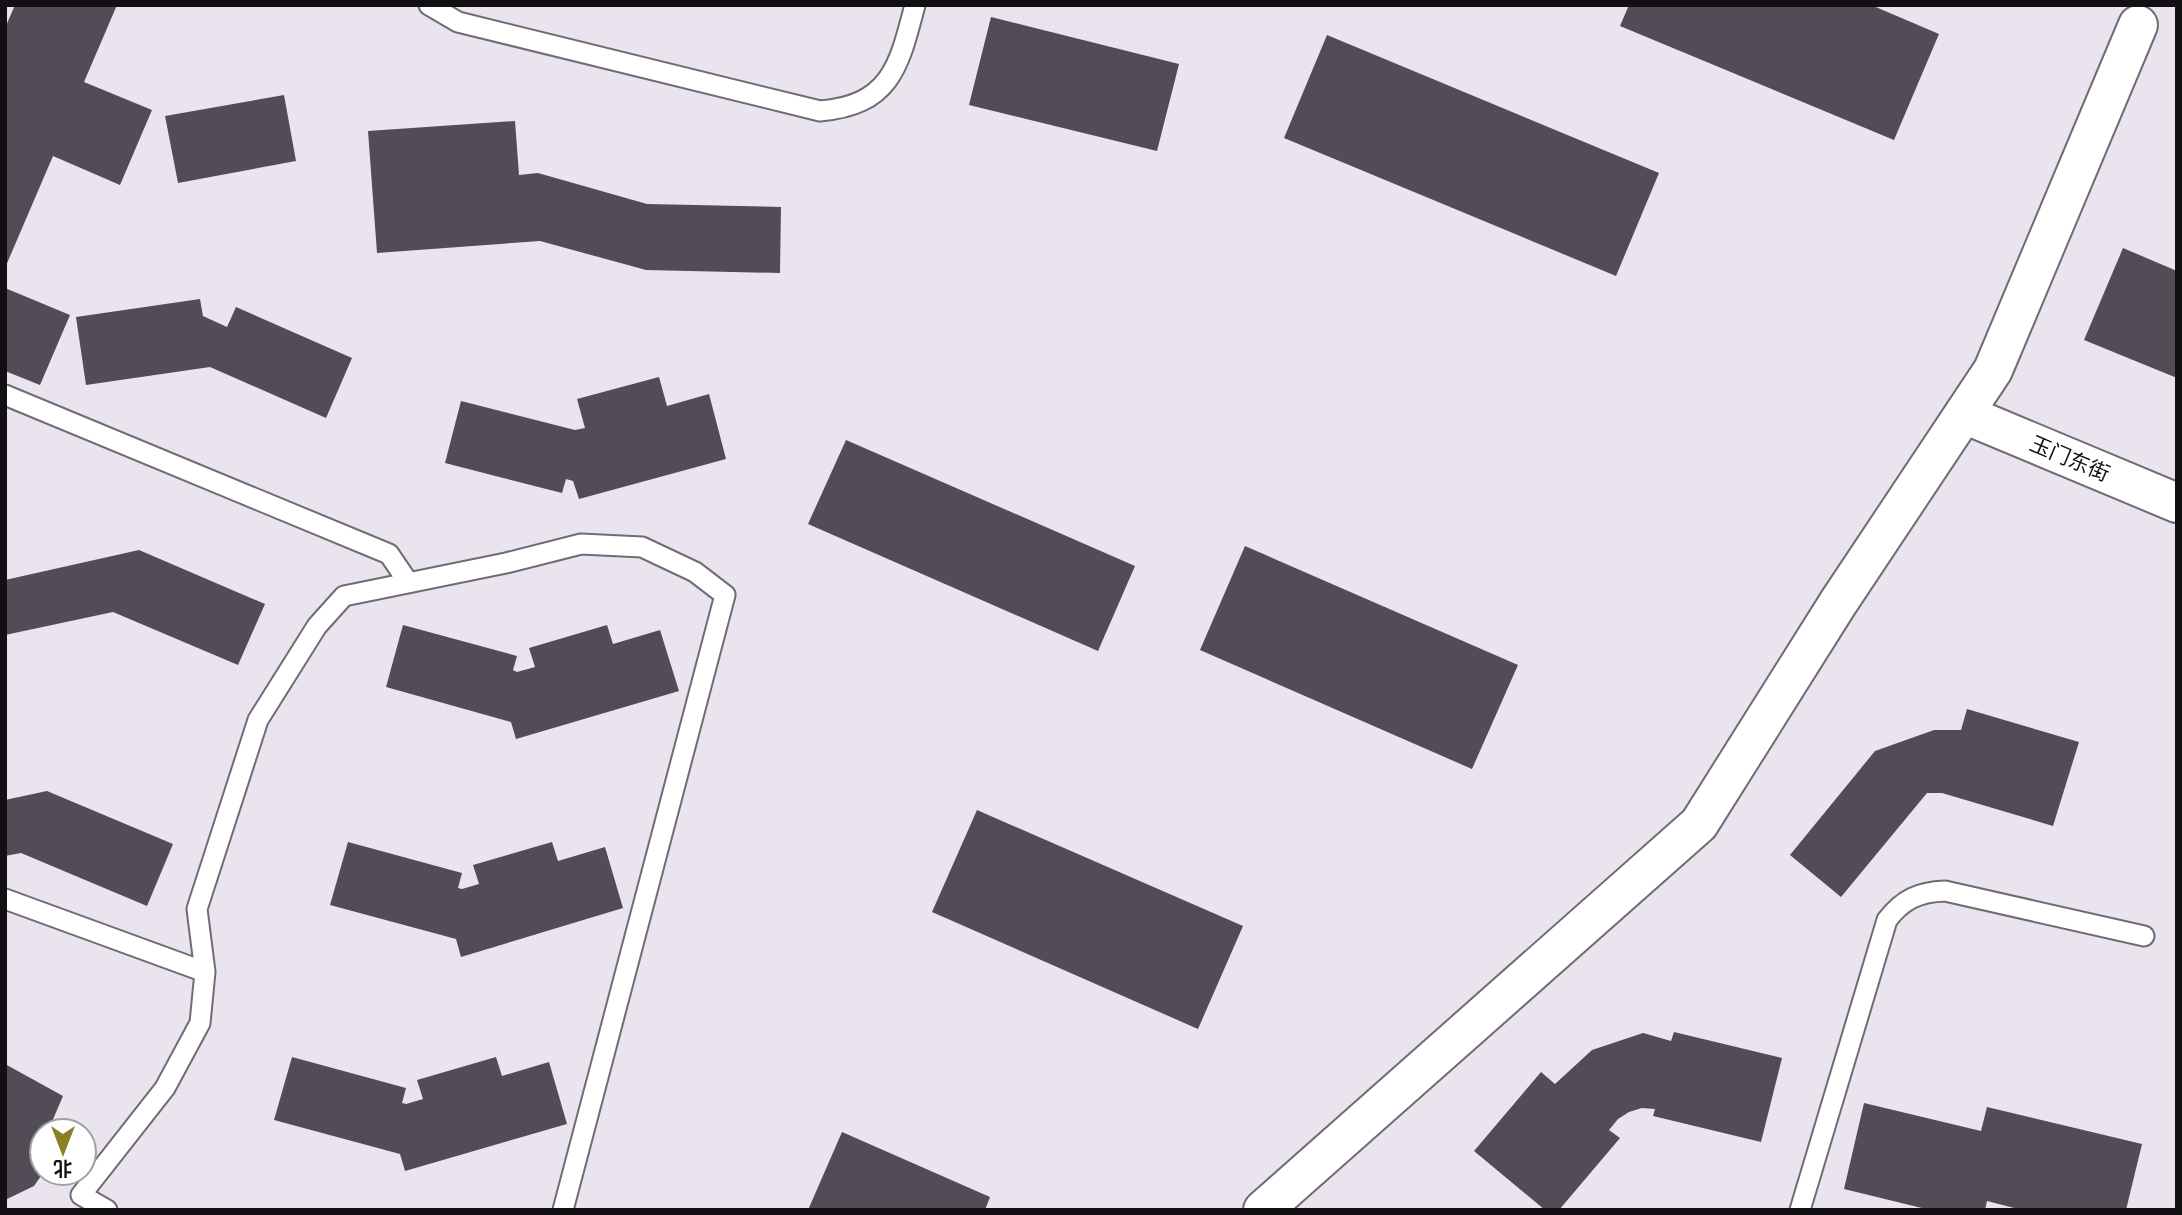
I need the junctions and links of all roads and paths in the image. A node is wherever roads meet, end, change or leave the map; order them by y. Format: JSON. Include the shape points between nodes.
{"nodes":[{"id":1,"x":429,"y":5,"type":"edge"},
{"id":2,"x":915,"y":5,"type":"edge"},
{"id":3,"x":2138,"y":24,"type":"dead end"},
{"id":4,"x":5,"y":395,"type":"edge"},
{"id":5,"x":1964,"y":414,"type":"junction"},
{"id":6,"x":2177,"y":503,"type":"edge"},
{"id":7,"x":408,"y":582,"type":"junction"},
{"id":8,"x":5,"y":899,"type":"edge"},
{"id":9,"x":2144,"y":936,"type":"dead end"},
{"id":10,"x":205,"y":972,"type":"junction"},
{"id":11,"x":107,"y":1210,"type":"edge"},
{"id":12,"x":563,"y":1210,"type":"edge"},
{"id":13,"x":1263,"y":1210,"type":"edge"},
{"id":14,"x":1800,"y":1210,"type":"edge"}],
"edges":[{"from":1,"to":2,"type":"lane","via":[[458,22],[820,111],[858,104],[888,79],[898,64]]},
{"from":3,"to":5,"type":"street","via":[[1993,370]]},
{"from":4,"to":7,"type":"lane","via":[[389,554]]},
{"from":5,"to":6,"type":"street","name":"玉门东街"},
{"from":5,"to":13,"type":"street","via":[[1699,824]]},
{"from":7,"to":10,"type":"lane","via":[[344,596],[317,626],[258,720],[197,909]]},
{"from":7,"to":12,"type":"lane","via":[[581,544],[642,547],[695,572],[725,595]]},
{"from":8,"to":10,"type":"lane"},
{"from":9,"to":14,"type":"lane","via":[[1945,891],[1920,894],[1898,906],[1887,920]]},
{"from":10,"to":11,"type":"lane","via":[[200,1023],[164,1088],[81,1195]]}]}
